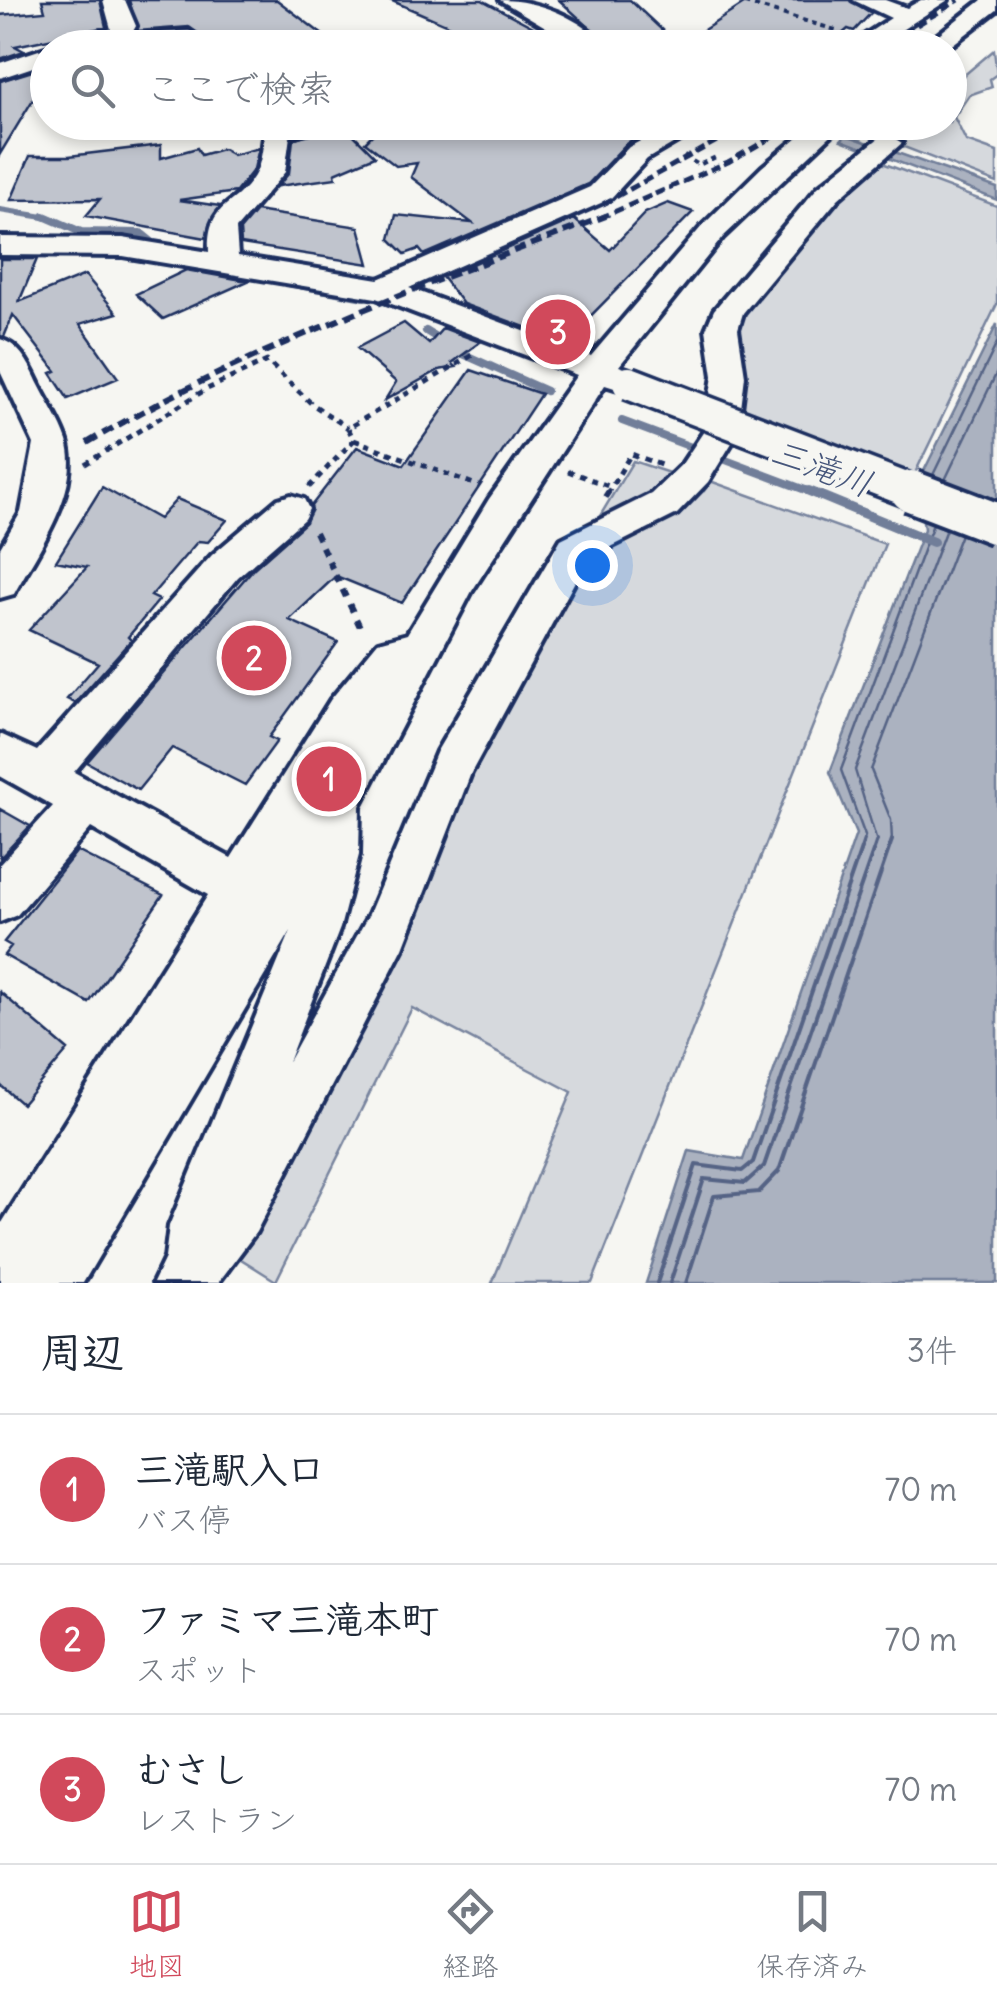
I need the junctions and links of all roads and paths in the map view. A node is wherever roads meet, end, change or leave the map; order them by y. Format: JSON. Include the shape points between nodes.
{"nodes":[{"id":1,"x":114,"y":0,"type":"edge"},
{"id":2,"x":510,"y":0,"type":"edge"},
{"id":3,"x":735,"y":0,"type":"edge"},
{"id":4,"x":864,"y":0,"type":"edge"},
{"id":5,"x":937,"y":0,"type":"edge"},
{"id":6,"x":996,"y":0,"type":"edge"},
{"id":7,"x":909,"y":17,"type":"junction"},
{"id":8,"x":122,"y":30,"type":"edge"},
{"id":9,"x":571,"y":30,"type":"edge"},
{"id":10,"x":822,"y":30,"type":"edge"},
{"id":11,"x":887,"y":30,"type":"edge"},
{"id":12,"x":956,"y":30,"type":"edge"},
{"id":13,"x":0,"y":48,"type":"edge"},
{"id":14,"x":30,"y":52,"type":"edge"},
{"id":15,"x":30,"y":59,"type":"edge"},
{"id":16,"x":0,"y":71,"type":"edge"},
{"id":17,"x":277,"y":140,"type":"edge"},
{"id":18,"x":663,"y":140,"type":"edge"},
{"id":19,"x":813,"y":140,"type":"edge"},
{"id":20,"x":882,"y":151,"type":"dead end"},
{"id":21,"x":744,"y":173,"type":"dead end"},
{"id":22,"x":0,"y":246,"type":"edge"},
{"id":23,"x":224,"y":264,"type":"junction"},
{"id":24,"x":382,"y":289,"type":"junction"},
{"id":25,"x":0,"y":350,"type":"edge"},
{"id":26,"x":474,"y":354,"type":"dead end"},
{"id":27,"x":614,"y":377,"type":"junction"},
{"id":28,"x":348,"y":428,"type":"junction"},
{"id":29,"x":354,"y":440,"type":"junction"},
{"id":30,"x":570,"y":471,"type":"dead end"},
{"id":31,"x":48,"y":482,"type":"junction"},
{"id":32,"x":611,"y":487,"type":"dead end"},
{"id":33,"x":492,"y":491,"type":"dead end"},
{"id":34,"x":291,"y":509,"type":"junction"},
{"id":35,"x":997,"y":524,"type":"edge"},
{"id":36,"x":0,"y":583,"type":"edge"},
{"id":37,"x":406,"y":651,"type":"junction"},
{"id":38,"x":0,"y":753,"type":"edge"},
{"id":39,"x":43,"y":776,"type":"junction"},
{"id":40,"x":341,"y":797,"type":"junction"},
{"id":41,"x":88,"y":799,"type":"junction"},
{"id":42,"x":236,"y":886,"type":"junction"},
{"id":43,"x":0,"y":899,"type":"edge"},
{"id":44,"x":95,"y":1165,"type":"junction"},
{"id":45,"x":0,"y":1279,"type":"edge"},
{"id":46,"x":194,"y":1279,"type":"edge"},
{"id":47,"x":51,"y":1283,"type":"edge"}],
"edges":[{"from":1,"to":8,"type":"street"},
{"from":2,"to":9,"type":"street"},
{"from":3,"to":10,"type":"path"},
{"from":4,"to":7,"type":"street"},
{"from":5,"to":7,"type":"street"},
{"from":6,"to":12,"type":"street"},
{"from":7,"to":11,"type":"street"},
{"from":13,"to":14,"type":"street"},
{"from":15,"to":16,"type":"street"},
{"from":17,"to":23,"type":"street","via":[[272,172],[230,213],[222,230]]},
{"from":18,"to":24,"type":"street","via":[[638,153],[600,193]]},
{"from":19,"to":27,"type":"street","via":[[699,248]]},
{"from":20,"to":46,"type":"street","via":[[828,193],[728,310],[721,433],[694,474],[637,521],[574,549],[452,765],[386,931]]},
{"from":21,"to":27,"type":"street","via":[[610,324],[600,344]]},
{"from":22,"to":23,"type":"street","via":[[145,250]]},
{"from":23,"to":24,"type":"street"},
{"from":24,"to":27,"type":"street"},
{"from":25,"to":31,"type":"street","via":[[51,444]]},
{"from":26,"to":28,"type":"path"},
{"from":27,"to":35,"type":"street","bridge":true},
{"from":27,"to":37,"type":"street","via":[[495,523]]},
{"from":28,"to":29,"type":"path"},
{"from":28,"to":31,"type":"path","via":[[267,360]]},
{"from":29,"to":33,"type":"path"},
{"from":29,"to":34,"type":"path"},
{"from":30,"to":32,"type":"path"},
{"from":31,"to":36,"type":"street","via":[[39,513]]},
{"from":34,"to":37,"type":"path","via":[[324,544],[367,640]]},
{"from":34,"to":39,"type":"street","via":[[225,566]]},
{"from":37,"to":40,"type":"street"},
{"from":37,"to":42,"type":"street","via":[[346,712]]},
{"from":38,"to":39,"type":"street"},
{"from":39,"to":41,"type":"street"},
{"from":40,"to":44,"type":"street"},
{"from":40,"to":46,"type":"street","via":[[336,855],[316,928],[197,1226]]},
{"from":41,"to":42,"type":"street"},
{"from":41,"to":43,"type":"street"},
{"from":42,"to":44,"type":"street"},
{"from":44,"to":45,"type":"street"},
{"from":44,"to":47,"type":"street"}]}
